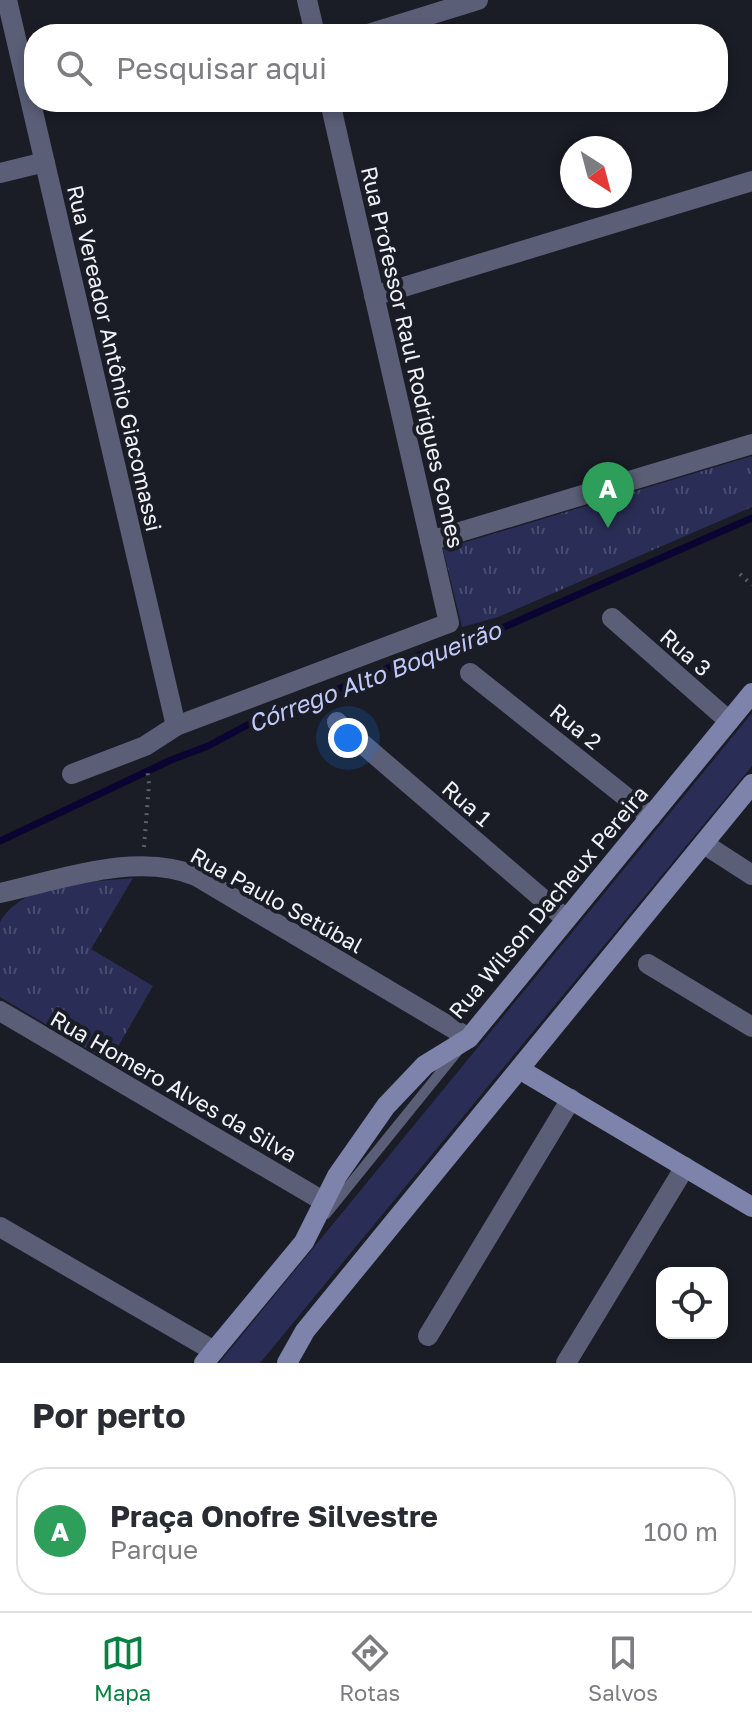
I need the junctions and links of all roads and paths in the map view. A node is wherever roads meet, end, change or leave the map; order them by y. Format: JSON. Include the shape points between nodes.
{"nodes":[{"id":1,"x":7,"y":0,"type":"edge"},
{"id":2,"x":307,"y":0,"type":"edge"},
{"id":3,"x":478,"y":0,"type":"edge"},
{"id":4,"x":313,"y":24,"type":"edge"},
{"id":5,"x":400,"y":24,"type":"edge"},
{"id":6,"x":24,"y":72,"type":"edge"},
{"id":7,"x":33,"y":112,"type":"edge"},
{"id":8,"x":332,"y":112,"type":"edge"},
{"id":9,"x":45,"y":162,"type":"junction"},
{"id":10,"x":0,"y":173,"type":"edge"},
{"id":11,"x":752,"y":181,"type":"edge"},
{"id":12,"x":374,"y":296,"type":"junction"},
{"id":13,"x":752,"y":444,"type":"edge"},
{"id":14,"x":430,"y":541,"type":"junction"},
{"id":15,"x":740,"y":574,"type":"dead end"},
{"id":16,"x":752,"y":585,"type":"edge"},
{"id":17,"x":612,"y":618,"type":"dead end"},
{"id":18,"x":470,"y":673,"type":"dead end"},
{"id":19,"x":752,"y":693,"type":"edge"},
{"id":20,"x":729,"y":721,"type":"junction"},
{"id":21,"x":337,"y":722,"type":"dead end"},
{"id":22,"x":176,"y":726,"type":"junction"},
{"id":23,"x":72,"y":774,"type":"dead end"},
{"id":24,"x":149,"y":784,"type":"dead end"},
{"id":25,"x":752,"y":784,"type":"edge"},
{"id":26,"x":651,"y":817,"type":"junction"},
{"id":27,"x":704,"y":844,"type":"junction"},
{"id":28,"x":142,"y":865,"type":"junction"},
{"id":29,"x":752,"y":875,"type":"edge"},
{"id":30,"x":5,"y":892,"type":"edge"},
{"id":31,"x":0,"y":910,"type":"edge"},
{"id":32,"x":566,"y":919,"type":"junction"},
{"id":33,"x":648,"y":964,"type":"dead end"},
{"id":34,"x":0,"y":1011,"type":"edge"},
{"id":35,"x":752,"y":1027,"type":"edge"},
{"id":36,"x":469,"y":1038,"type":"junction"},
{"id":37,"x":519,"y":1069,"type":"junction"},
{"id":38,"x":571,"y":1099,"type":"junction"},
{"id":39,"x":685,"y":1167,"type":"junction"},
{"id":40,"x":323,"y":1201,"type":"junction"},
{"id":41,"x":752,"y":1207,"type":"edge"},
{"id":42,"x":0,"y":1227,"type":"edge"},
{"id":43,"x":304,"y":1242,"type":"junction"},
{"id":44,"x":305,"y":1331,"type":"junction"},
{"id":45,"x":428,"y":1336,"type":"dead end"},
{"id":46,"x":209,"y":1357,"type":"edge"},
{"id":47,"x":279,"y":1363,"type":"edge"},
{"id":48,"x":287,"y":1363,"type":"edge"},
{"id":49,"x":566,"y":1363,"type":"edge"}],
"edges":[{"from":1,"to":6,"type":"street","name":"Rua Vereador Antônio Giacomassi"},
{"from":2,"to":4,"type":"street"},
{"from":3,"to":5,"type":"street"},
{"from":7,"to":9,"type":"street","name":"Rua Vereador Antônio Giacomassi"},
{"from":8,"to":12,"type":"street","name":"Rua Professor Raul Rodrigues Gomes"},
{"from":9,"to":10,"type":"street"},
{"from":9,"to":22,"type":"street","name":"Rua Vereador Antônio Giacomassi"},
{"from":11,"to":12,"type":"street"},
{"from":12,"to":14,"type":"street","name":"Rua Professor Raul Rodrigues Gomes"},
{"from":13,"to":14,"type":"street"},
{"from":14,"to":22,"type":"street","name":"Rua Professor Raul Rodrigues Gomes","via":[[449,623]]},
{"from":15,"to":16,"type":"path"},
{"from":17,"to":20,"type":"street","name":"Rua 3"},
{"from":18,"to":26,"type":"street","name":"Rua 2"},
{"from":19,"to":20,"type":"main road","name":"Rua Wilson Dacheux Pereira"},
{"from":20,"to":26,"type":"main road","name":"Rua Wilson Dacheux Pereira"},
{"from":21,"to":32,"type":"street","name":"Rua 1"},
{"from":22,"to":23,"type":"street","via":[[145,746]]},
{"from":24,"to":28,"type":"path"},
{"from":25,"to":27,"type":"main road"},
{"from":26,"to":32,"type":"main road","name":"Rua Wilson Dacheux Pereira"},
{"from":27,"to":29,"type":"street"},
{"from":27,"to":37,"type":"main road"},
{"from":28,"to":30,"type":"street","name":"Rua Paulo Setúbal"},
{"from":28,"to":36,"type":"street","name":"Rua Paulo Setúbal","via":[[196,876]]},
{"from":30,"to":31,"type":"street"},
{"from":32,"to":36,"type":"main road","name":"Rua Wilson Dacheux Pereira"},
{"from":33,"to":35,"type":"street"},
{"from":34,"to":40,"type":"street","name":"Rua Homero Alves da Silva"},
{"from":36,"to":40,"type":"main road","name":"Rua Wilson Dacheux Pereira","via":[[406,1082],[366,1132]]},
{"from":36,"to":43,"type":"lane"},
{"from":37,"to":38,"type":"main road"},
{"from":37,"to":44,"type":"main road"},
{"from":38,"to":39,"type":"main road"},
{"from":38,"to":45,"type":"street"},
{"from":39,"to":41,"type":"main road"},
{"from":39,"to":49,"type":"street"},
{"from":40,"to":43,"type":"main road","name":"Rua Wilson Dacheux Pereira"},
{"from":42,"to":46,"type":"street"},
{"from":43,"to":46,"type":"main road","name":"Rua Wilson Dacheux Pereira"},
{"from":44,"to":47,"type":"lane"},
{"from":44,"to":48,"type":"main road"}]}
